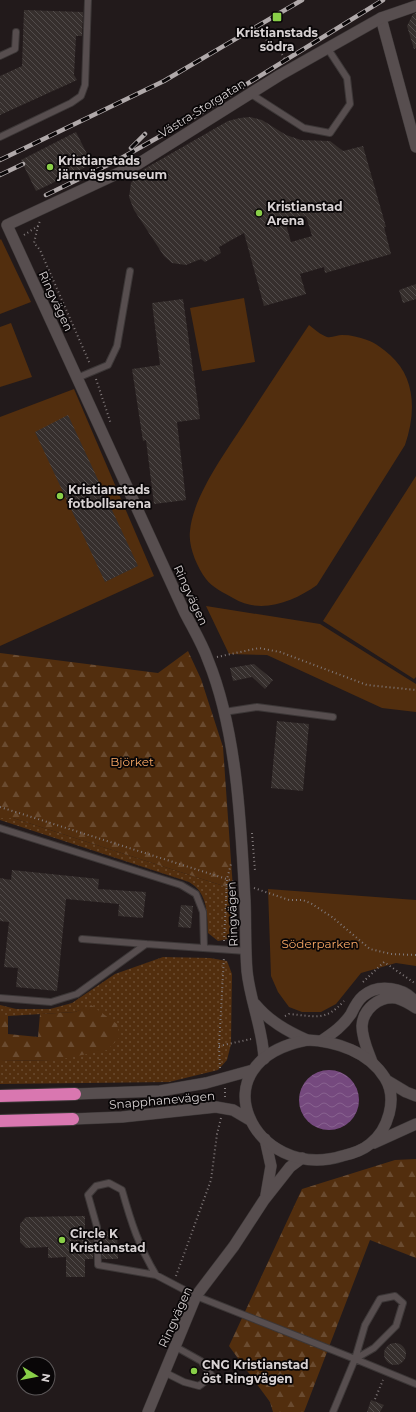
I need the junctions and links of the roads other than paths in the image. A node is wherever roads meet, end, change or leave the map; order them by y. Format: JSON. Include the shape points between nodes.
{"nodes":[{"id":1,"x":88,"y":0,"type":"edge"},
{"id":2,"x":416,"y":6,"type":"edge"},
{"id":3,"x":381,"y":18,"type":"junction"},
{"id":4,"x":16,"y":32,"type":"dead end"},
{"id":5,"x":328,"y":49,"type":"junction"},
{"id":6,"x":0,"y":56,"type":"edge"},
{"id":7,"x":251,"y":94,"type":"junction"},
{"id":8,"x":0,"y":137,"type":"edge"},
{"id":9,"x":416,"y":147,"type":"edge"},
{"id":10,"x":4,"y":227,"type":"edge"},
{"id":11,"x":130,"y":270,"type":"dead end"},
{"id":12,"x":77,"y":378,"type":"junction"},
{"id":13,"x":224,"y":712,"type":"junction"},
{"id":14,"x":333,"y":717,"type":"dead end"},
{"id":15,"x":0,"y":828,"type":"edge"},
{"id":16,"x":82,"y":939,"type":"dead end"},
{"id":17,"x":146,"y":944,"type":"junction"},
{"id":18,"x":204,"y":947,"type":"junction"},
{"id":19,"x":246,"y":951,"type":"junction"},
{"id":20,"x":0,"y":998,"type":"edge"},
{"id":21,"x":253,"y":1002,"type":"junction"},
{"id":22,"x":416,"y":1002,"type":"edge"},
{"id":23,"x":416,"y":1008,"type":"edge"},
{"id":24,"x":306,"y":1040,"type":"junction"},
{"id":25,"x":321,"y":1041,"type":"junction"},
{"id":26,"x":264,"y":1059,"type":"junction"},
{"id":27,"x":372,"y":1062,"type":"junction"},
{"id":28,"x":253,"y":1070,"type":"junction"},
{"id":29,"x":386,"y":1080,"type":"junction"},
{"id":30,"x":75,"y":1094,"type":"joint"},
{"id":31,"x":0,"y":1096,"type":"edge"},
{"id":32,"x":416,"y":1096,"type":"edge"},
{"id":33,"x":73,"y":1119,"type":"joint"},
{"id":34,"x":0,"y":1120,"type":"edge"},
{"id":35,"x":250,"y":1120,"type":"junction"},
{"id":36,"x":416,"y":1124,"type":"edge"},
{"id":37,"x":265,"y":1139,"type":"junction"},
{"id":38,"x":370,"y":1145,"type":"junction"},
{"id":39,"x":302,"y":1158,"type":"junction"},
{"id":40,"x":264,"y":1200,"type":"junction"},
{"id":41,"x":156,"y":1275,"type":"junction"},
{"id":42,"x":196,"y":1296,"type":"junction"},
{"id":43,"x":176,"y":1347,"type":"junction"},
{"id":44,"x":355,"y":1359,"type":"junction"},
{"id":45,"x":164,"y":1372,"type":"junction"},
{"id":46,"x":416,"y":1384,"type":"edge"},
{"id":47,"x":148,"y":1412,"type":"edge"},
{"id":48,"x":333,"y":1412,"type":"edge"}],
"edges":[{"from":1,"to":8,"type":"lane","via":[[85,85],[81,96]]},
{"from":2,"to":3,"type":"street","name":"Västra Storgatan"},
{"from":3,"to":5,"type":"street","name":"Västra Storgatan"},
{"from":3,"to":9,"type":"street"},
{"from":4,"to":6,"type":"lane","via":[[15,49]]},
{"from":5,"to":7,"type":"street","name":"Västra Storgatan"},
{"from":5,"to":7,"type":"lane","via":[[347,78],[350,104],[330,133],[304,128]]},
{"from":7,"to":10,"type":"street","name":"Västra Storgatan","via":[[138,164]]},
{"from":10,"to":12,"type":"street","name":"Ringvägen","via":[[14,241]]},
{"from":11,"to":12,"type":"lane","via":[[117,346],[108,365]]},
{"from":12,"to":13,"type":"street","name":"Ringvägen","via":[[180,604],[208,659]]},
{"from":13,"to":14,"type":"lane","via":[[257,707]]},
{"from":13,"to":19,"type":"street","name":"Ringvägen","via":[[236,780]]},
{"from":15,"to":18,"type":"lane","via":[[182,885],[196,894],[203,912]]},
{"from":16,"to":17,"type":"lane"},
{"from":17,"to":18,"type":"lane"},
{"from":17,"to":20,"type":"lane","via":[[77,994],[51,1002]]},
{"from":18,"to":19,"type":"lane"},
{"from":19,"to":21,"type":"street","name":"Ringvägen"},
{"from":21,"to":24,"type":"street","via":[[277,1024]]},
{"from":21,"to":26,"type":"street","name":"Ringvägen","via":[[262,1035]]},
{"from":22,"to":25,"type":"street","via":[[396,989],[373,990],[363,996],[342,1025]]},
{"from":23,"to":27,"type":"street","via":[[396,998],[381,1000],[364,1014],[364,1040]]},
{"from":24,"to":25,"type":"street"},
{"from":24,"to":26,"type":"street","via":[[280,1049]]},
{"from":25,"to":27,"type":"street","via":[[347,1048]]},
{"from":26,"to":28,"type":"street"},
{"from":27,"to":29,"type":"street"},
{"from":28,"to":30,"type":"street","name":"Snapphanevägen","via":[[206,1083],[160,1091]]},
{"from":28,"to":35,"type":"street","via":[[245,1097],[246,1112]]},
{"from":29,"to":32,"type":"street"},
{"from":29,"to":38,"type":"street","via":[[390,1101],[388,1119]]},
{"from":30,"to":31,"type":"highway"},
{"from":33,"to":34,"type":"highway"},
{"from":33,"to":35,"type":"street","name":"Snapphanevägen","via":[[122,1117],[216,1107],[233,1110]]},
{"from":35,"to":37,"type":"street"},
{"from":36,"to":38,"type":"street"},
{"from":37,"to":39,"type":"street","via":[[286,1153]]},
{"from":37,"to":40,"type":"street","name":"Ringvägen","via":[[271,1166]]},
{"from":38,"to":39,"type":"street","via":[[329,1160]]},
{"from":39,"to":40,"type":"street","name":"Ringvägen","via":[[290,1167]]},
{"from":40,"to":42,"type":"street","name":"Ringvägen","via":[[234,1246]]},
{"from":41,"to":41,"type":"lane","via":[[98,1265],[97,1227],[88,1195],[96,1186],[109,1183],[122,1190],[133,1230]]},
{"from":41,"to":42,"type":"lane"},
{"from":42,"to":43,"type":"street","name":"Ringvägen"},
{"from":42,"to":44,"type":"lane"},
{"from":43,"to":45,"type":"street","name":"Ringvägen"},
{"from":43,"to":45,"type":"lane","via":[[201,1361],[212,1376],[199,1386]]},
{"from":44,"to":44,"type":"lane","via":[[366,1325],[380,1299],[395,1296],[403,1303],[396,1326],[374,1348]]},
{"from":44,"to":46,"type":"lane"},
{"from":44,"to":48,"type":"lane"},
{"from":45,"to":47,"type":"street","name":"Ringvägen"}]}
